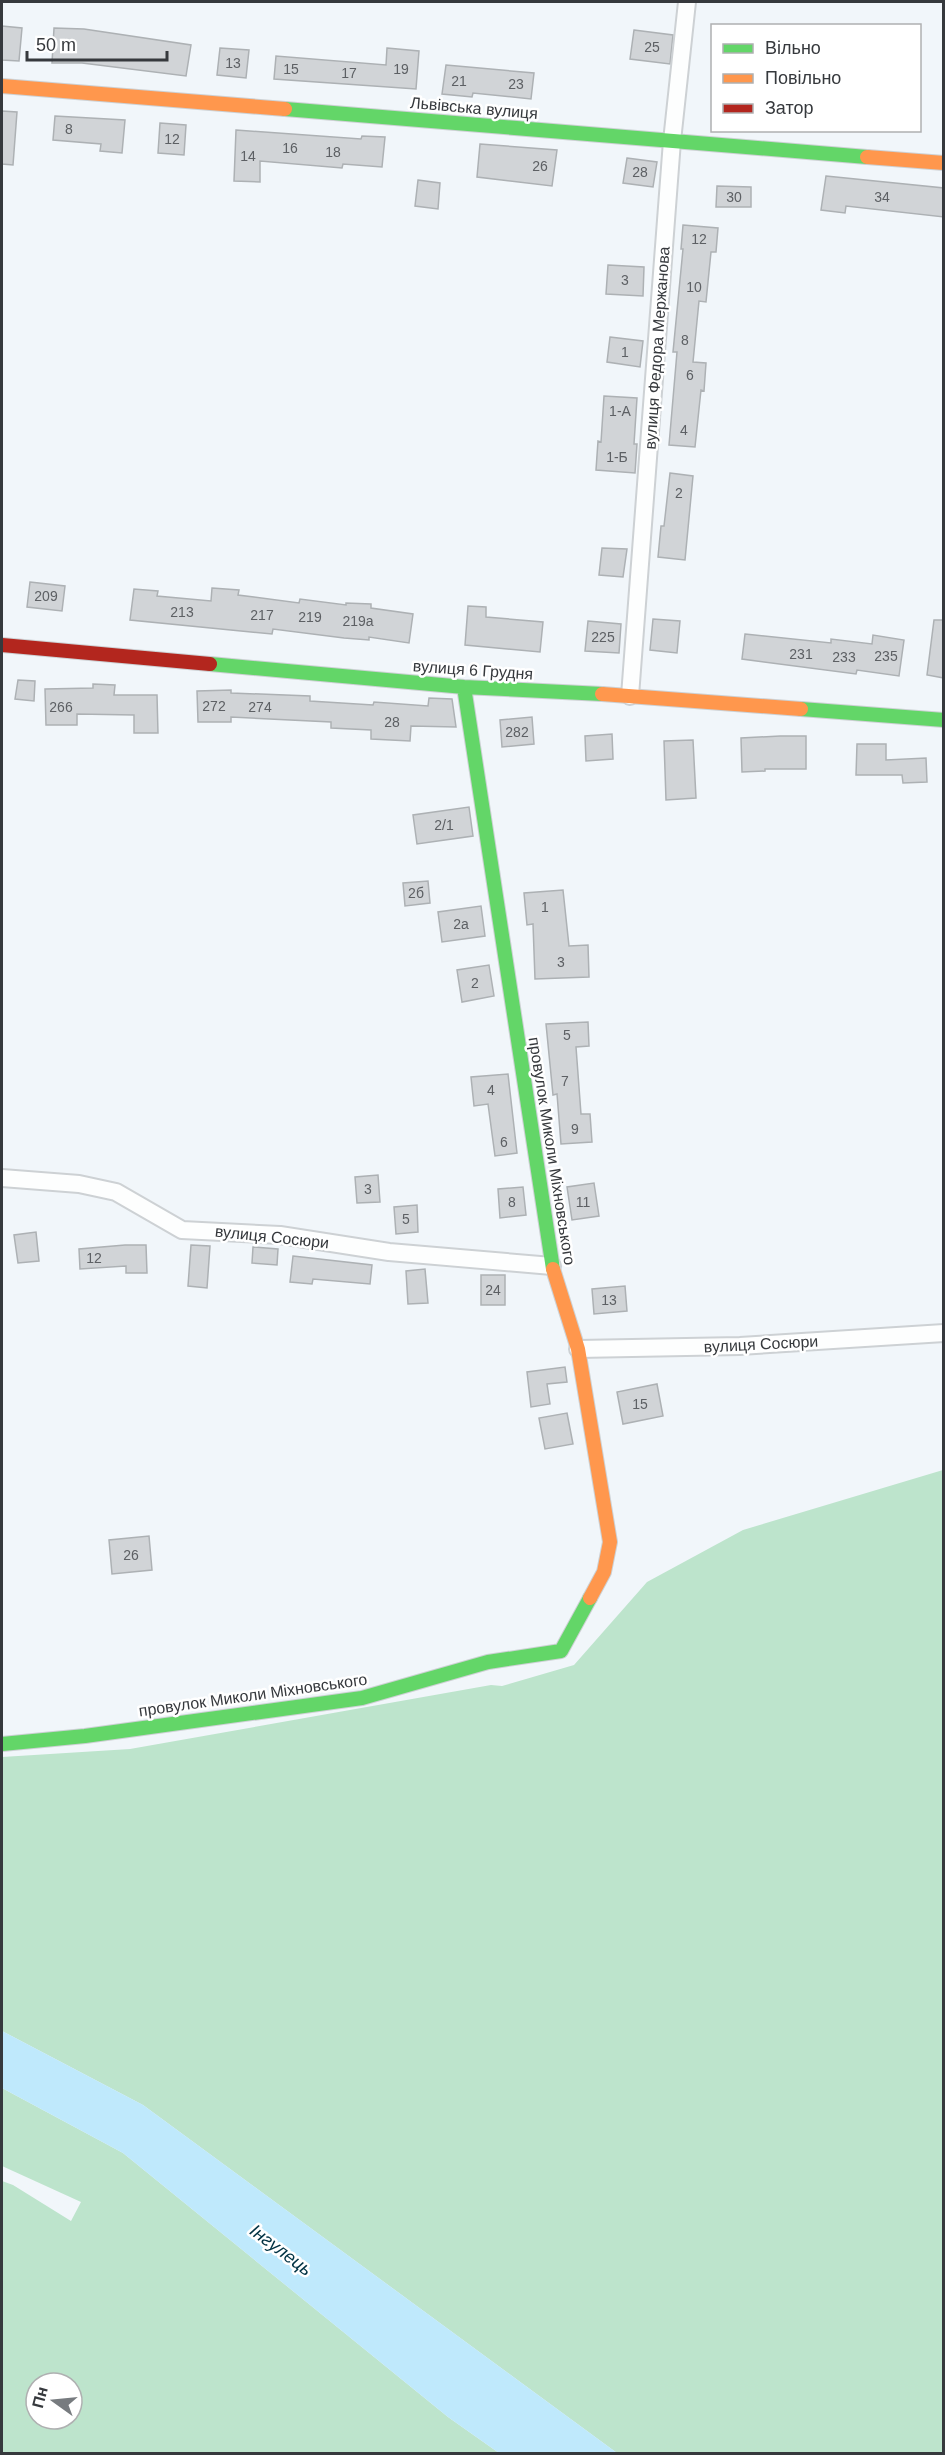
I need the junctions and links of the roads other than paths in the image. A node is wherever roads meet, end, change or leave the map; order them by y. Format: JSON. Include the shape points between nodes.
{"nodes":[{"id":1,"x":687,"y":2,"type":"edge"},
{"id":2,"x":2,"y":86,"type":"edge"},
{"id":3,"x":672,"y":141,"type":"junction"},
{"id":4,"x":944,"y":164,"type":"edge"},
{"id":5,"x":2,"y":645,"type":"edge"},
{"id":6,"x":464,"y":687,"type":"junction"},
{"id":7,"x":630,"y":696,"type":"junction"},
{"id":8,"x":944,"y":720,"type":"edge"},
{"id":9,"x":2,"y":1178,"type":"edge"},
{"id":10,"x":552,"y":1266,"type":"junction"},
{"id":11,"x":944,"y":1333,"type":"edge"},
{"id":12,"x":578,"y":1349,"type":"junction"},
{"id":13,"x":2,"y":1744,"type":"edge"}],
"edges":[{"from":1,"to":3,"type":"street","name":"вулиця Федора Мержанова"},
{"from":2,"to":3,"type":"street","name":"Львівська вулиця"},
{"from":3,"to":4,"type":"street","name":"Львівська вулиця"},
{"from":3,"to":7,"type":"street","name":"вулиця Федора Мержанова"},
{"from":5,"to":6,"type":"street","name":"вулиця 6 Грудня"},
{"from":6,"to":7,"type":"street","name":"вулиця 6 Грудня"},
{"from":6,"to":10,"type":"street","name":"провулок Миколи Міхновського"},
{"from":7,"to":8,"type":"street","name":"вулиця 6 Грудня"},
{"from":9,"to":10,"type":"street","name":"вулиця Сосюри","via":[[79,1184],[116,1192],[182,1230],[280,1235],[389,1252]]},
{"from":10,"to":12,"type":"street","name":"провулок Миколи Міхновського"},
{"from":11,"to":12,"type":"street","name":"вулиця Сосюри","via":[[740,1346]]},
{"from":12,"to":13,"type":"street","name":"провулок Миколи Міхновського","via":[[609,1542],[604,1572],[561,1651],[488,1662],[362,1698]]}]}
